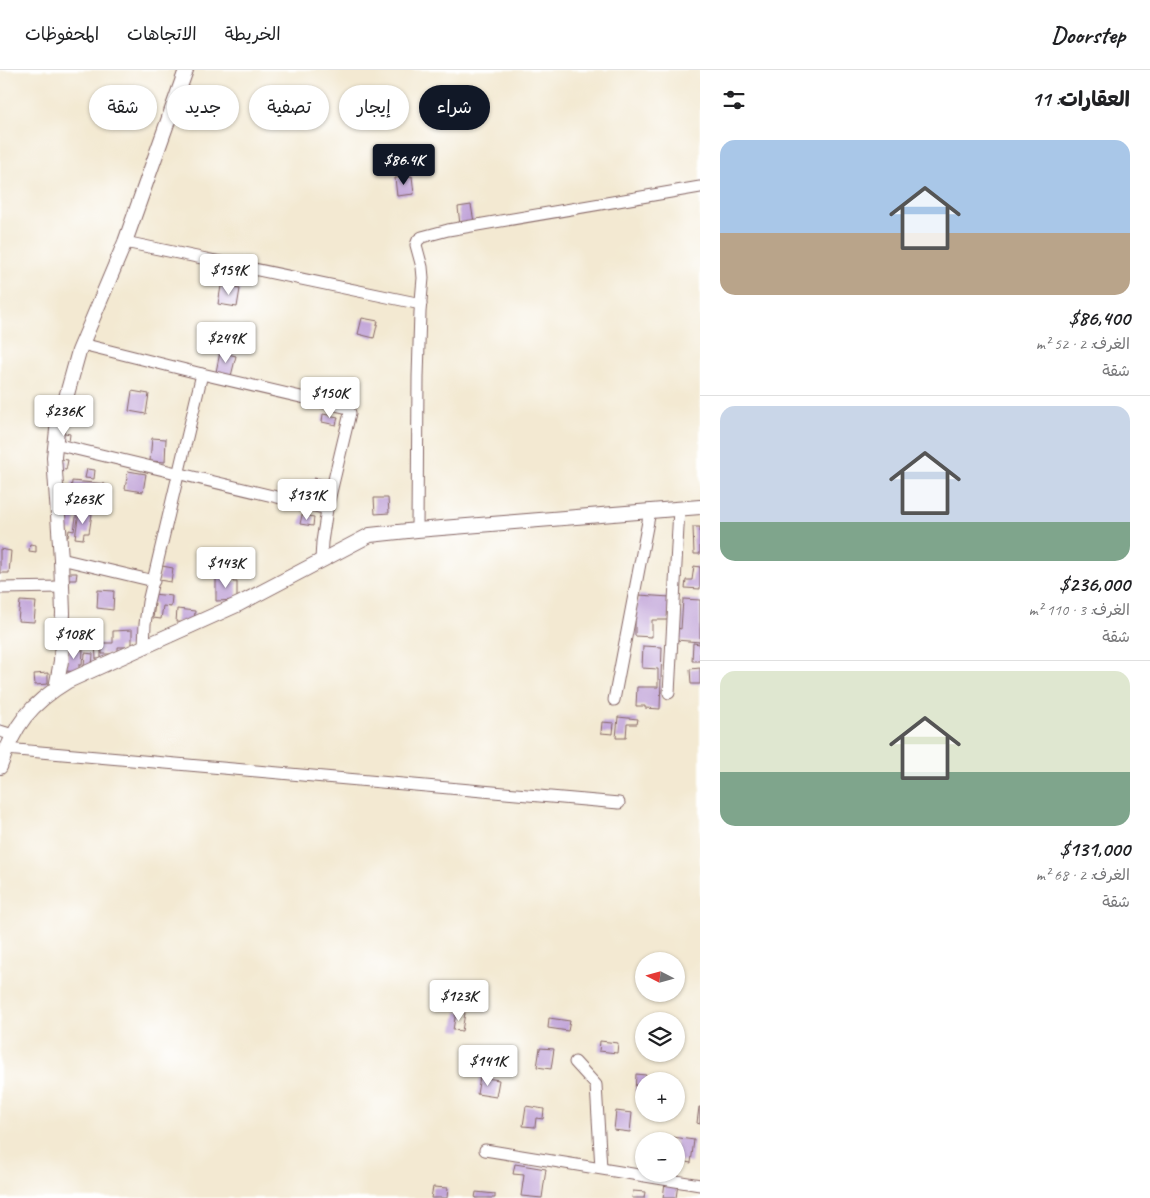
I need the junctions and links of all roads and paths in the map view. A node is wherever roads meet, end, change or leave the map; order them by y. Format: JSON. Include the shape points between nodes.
{"nodes":[{"id":1,"x":186,"y":70,"type":"edge"},
{"id":2,"x":700,"y":187,"type":"edge"},
{"id":3,"x":125,"y":242,"type":"junction"},
{"id":4,"x":421,"y":304,"type":"junction"},
{"id":5,"x":82,"y":344,"type":"junction"},
{"id":6,"x":202,"y":374,"type":"junction"},
{"id":7,"x":55,"y":444,"type":"junction"},
{"id":8,"x":179,"y":474,"type":"junction"},
{"id":9,"x":700,"y":507,"type":"edge"},
{"id":10,"x":327,"y":509,"type":"junction"},
{"id":11,"x":679,"y":509,"type":"junction"},
{"id":12,"x":650,"y":511,"type":"junction"},
{"id":13,"x":417,"y":530,"type":"junction"},
{"id":14,"x":61,"y":559,"type":"junction"},
{"id":15,"x":322,"y":560,"type":"junction"},
{"id":16,"x":154,"y":581,"type":"junction"},
{"id":17,"x":62,"y":587,"type":"junction"},
{"id":18,"x":0,"y":588,"type":"edge"},
{"id":19,"x":144,"y":646,"type":"junction"},
{"id":20,"x":56,"y":688,"type":"junction"},
{"id":21,"x":669,"y":693,"type":"dead end"},
{"id":22,"x":614,"y":700,"type":"dead end"},
{"id":23,"x":6,"y":733,"type":"edge"},
{"id":24,"x":6,"y":749,"type":"junction"},
{"id":25,"x":0,"y":767,"type":"edge"},
{"id":26,"x":619,"y":803,"type":"dead end"},
{"id":27,"x":575,"y":1062,"type":"dead end"},
{"id":28,"x":485,"y":1150,"type":"dead end"},
{"id":29,"x":601,"y":1168,"type":"junction"},
{"id":30,"x":700,"y":1185,"type":"edge"}],
"edges":[{"from":1,"to":3,"type":"street"},
{"from":2,"to":4,"type":"street","via":[[422,237],[416,245],[424,278]]},
{"from":3,"to":4,"type":"street"},
{"from":3,"to":5,"type":"street"},
{"from":4,"to":13,"type":"street"},
{"from":5,"to":6,"type":"street"},
{"from":5,"to":7,"type":"street"},
{"from":6,"to":8,"type":"street"},
{"from":6,"to":10,"type":"street","via":[[348,408],[350,413]]},
{"from":7,"to":8,"type":"street"},
{"from":7,"to":14,"type":"street"},
{"from":8,"to":10,"type":"street"},
{"from":8,"to":16,"type":"street"},
{"from":9,"to":11,"type":"street"},
{"from":10,"to":15,"type":"street"},
{"from":11,"to":12,"type":"street"},
{"from":11,"to":21,"type":"street"},
{"from":12,"to":13,"type":"street"},
{"from":12,"to":22,"type":"street"},
{"from":13,"to":15,"type":"street","via":[[370,535]]},
{"from":14,"to":16,"type":"street"},
{"from":14,"to":17,"type":"street"},
{"from":15,"to":19,"type":"street","via":[[238,604]]},
{"from":16,"to":19,"type":"street","via":[[146,613]]},
{"from":17,"to":18,"type":"street"},
{"from":17,"to":20,"type":"street","via":[[62,648]]},
{"from":19,"to":20,"type":"street"},
{"from":20,"to":23,"type":"street"},
{"from":23,"to":24,"type":"street"},
{"from":24,"to":25,"type":"street"},
{"from":24,"to":26,"type":"street"},
{"from":27,"to":29,"type":"street","via":[[596,1085]]},
{"from":28,"to":29,"type":"street"},
{"from":29,"to":30,"type":"street"}]}
